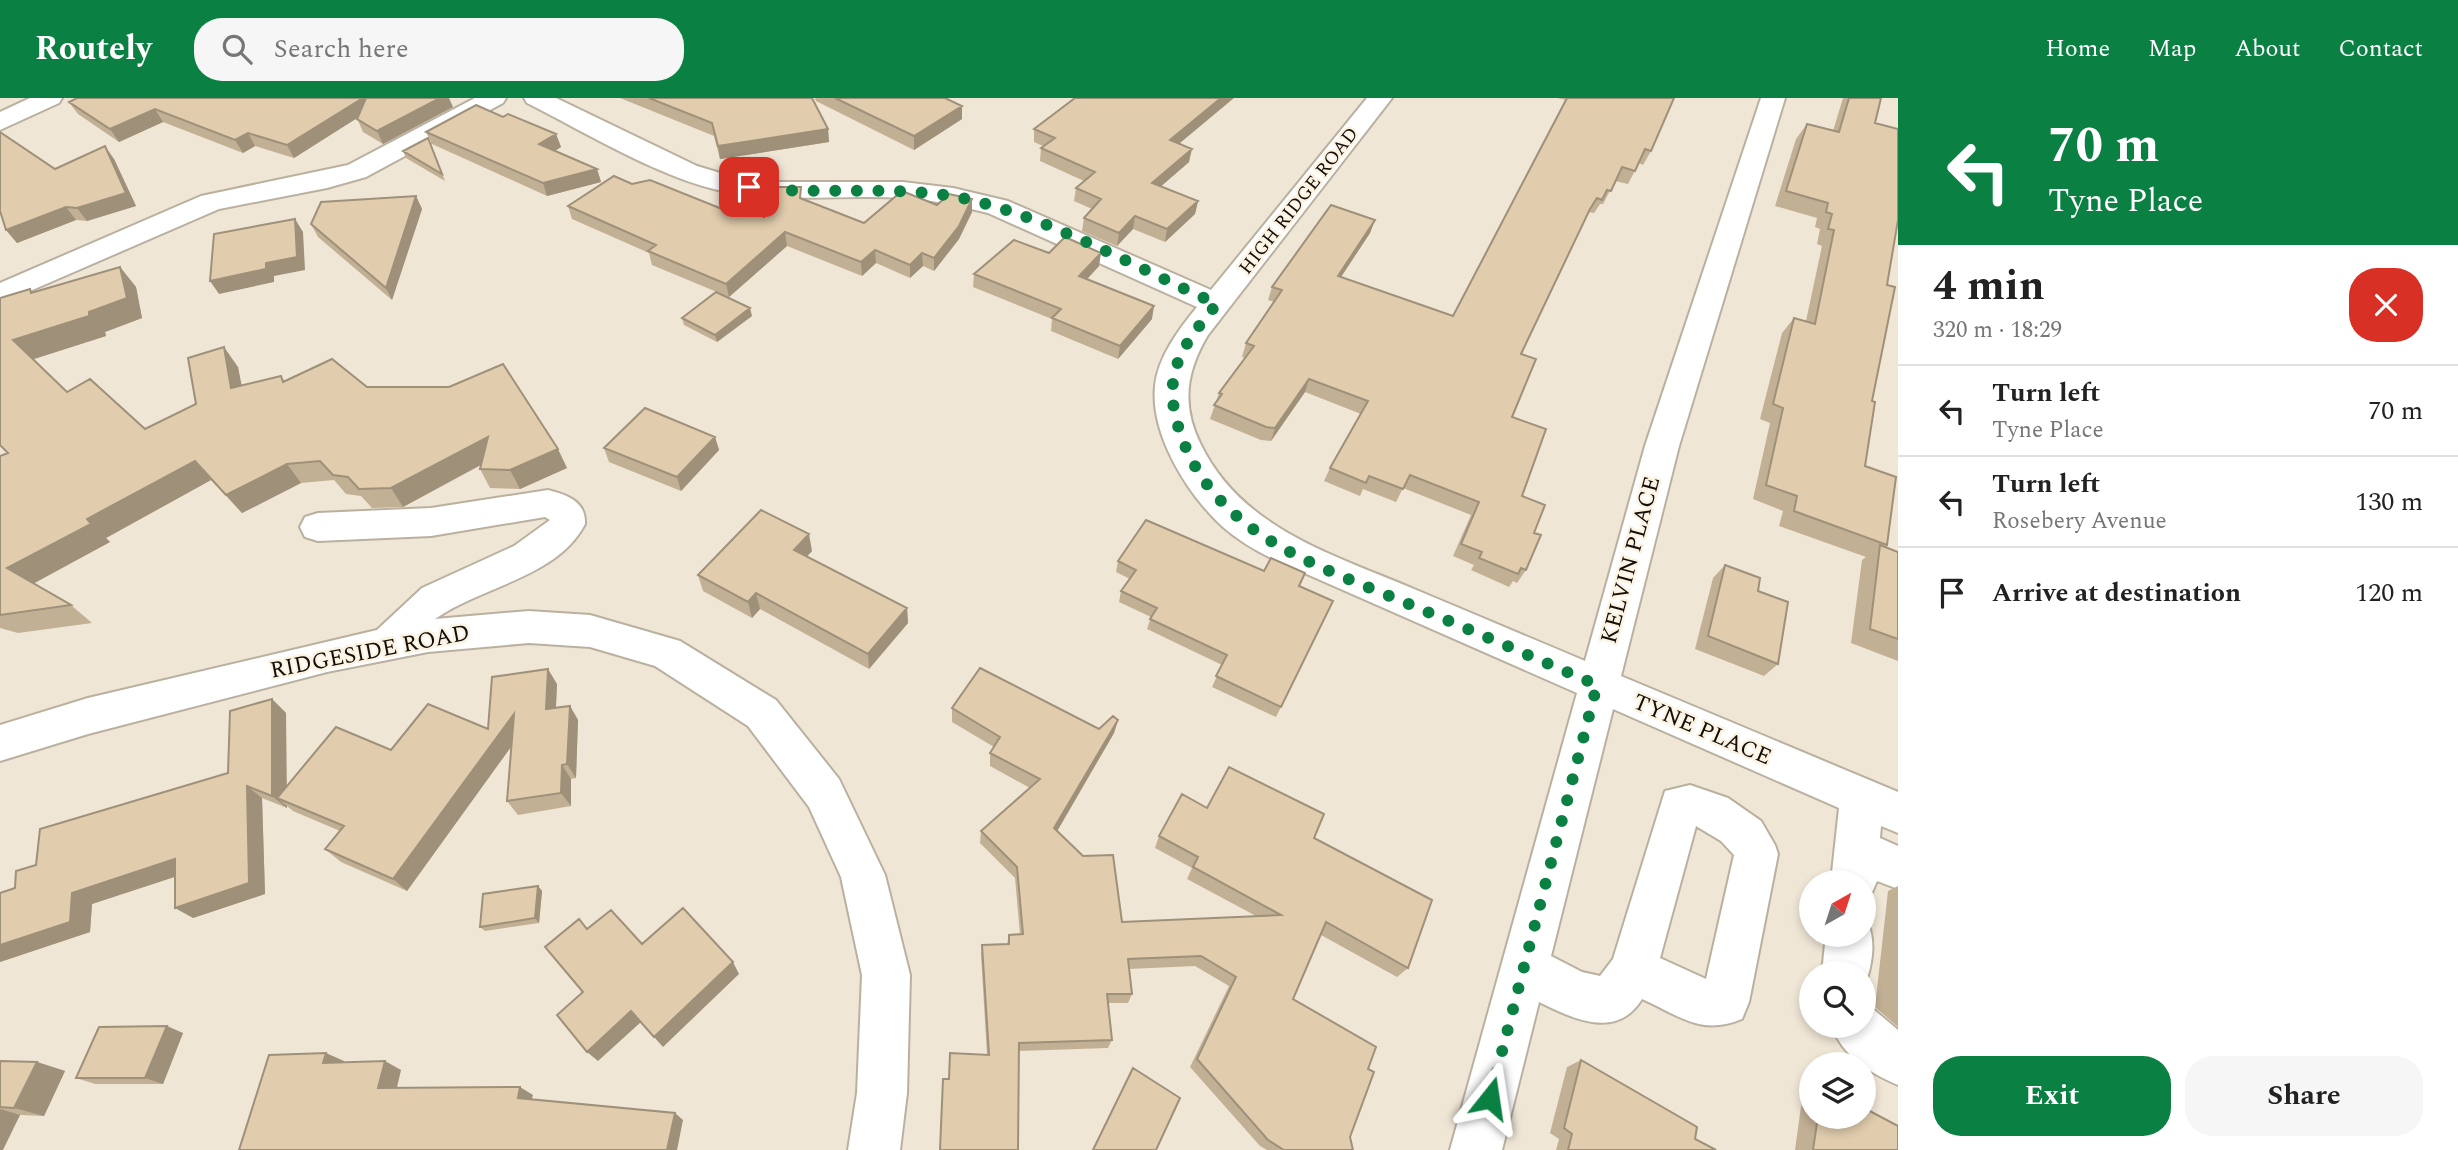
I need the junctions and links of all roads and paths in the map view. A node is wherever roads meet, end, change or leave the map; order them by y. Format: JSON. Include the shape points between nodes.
{"nodes":[{"id":1,"x":50,"y":98,"type":"edge"},
{"id":2,"x":494,"y":98,"type":"edge"},
{"id":3,"x":536,"y":98,"type":"edge"},
{"id":4,"x":1380,"y":98,"type":"edge"},
{"id":5,"x":1773,"y":98,"type":"edge"},
{"id":6,"x":0,"y":122,"type":"edge"},
{"id":7,"x":0,"y":294,"type":"edge"},
{"id":8,"x":1217,"y":304,"type":"junction"},
{"id":9,"x":318,"y":527,"type":"dead end"},
{"id":10,"x":388,"y":644,"type":"junction"},
{"id":11,"x":1597,"y":685,"type":"junction"},
{"id":12,"x":0,"y":743,"type":"edge"},
{"id":13,"x":1880,"y":805,"type":"edge"},
{"id":14,"x":1856,"y":866,"type":"edge"},
{"id":15,"x":1898,"y":868,"type":"edge"},
{"id":16,"x":1524,"y":967,"type":"junction"},
{"id":17,"x":1633,"y":970,"type":"dead end"},
{"id":18,"x":1868,"y":1038,"type":"edge"},
{"id":19,"x":1898,"y":1060,"type":"edge"},
{"id":20,"x":874,"y":1150,"type":"edge"},
{"id":21,"x":1476,"y":1150,"type":"edge"}],
"edges":[{"from":1,"to":6,"type":"street"},
{"from":2,"to":7,"type":"street","via":[[357,171],[211,202]]},
{"from":3,"to":8,"type":"street","via":[[688,172],[727,184],[771,190],[903,190],[999,207]]},
{"from":4,"to":8,"type":"street","name":"HIGH RIDGE ROAD"},
{"from":5,"to":11,"type":"street","name":"KELVIN PLACE","via":[[1662,446]]},
{"from":8,"to":11,"type":"street","name":"TYNE PLACE","via":[[1178,358],[1170,389],[1190,458],[1235,518],[1274,544]]},
{"from":9,"to":10,"type":"street","via":[[431,522],[548,503],[565,511],[566,527],[544,548],[435,599]]},
{"from":10,"to":12,"type":"street","name":"RIDGESIDE ROAD","via":[[88,716]]},
{"from":10,"to":20,"type":"street","name":"RIDGESIDE ROAD","via":[[529,627],[590,631],[666,653],[762,713],[824,793],[863,875],[886,975],[882,1093]]},
{"from":11,"to":13,"type":"street","name":"TYNE PLACE"},
{"from":11,"to":16,"type":"street","name":"KELVIN PLACE"},
{"from":13,"to":14,"type":"street"},
{"from":14,"to":15,"type":"street"},
{"from":16,"to":17,"type":"street","via":[[1598,1001],[1619,992]]},
{"from":16,"to":21,"type":"street","name":"KELVIN PLACE"},
{"from":18,"to":19,"type":"street"}]}
